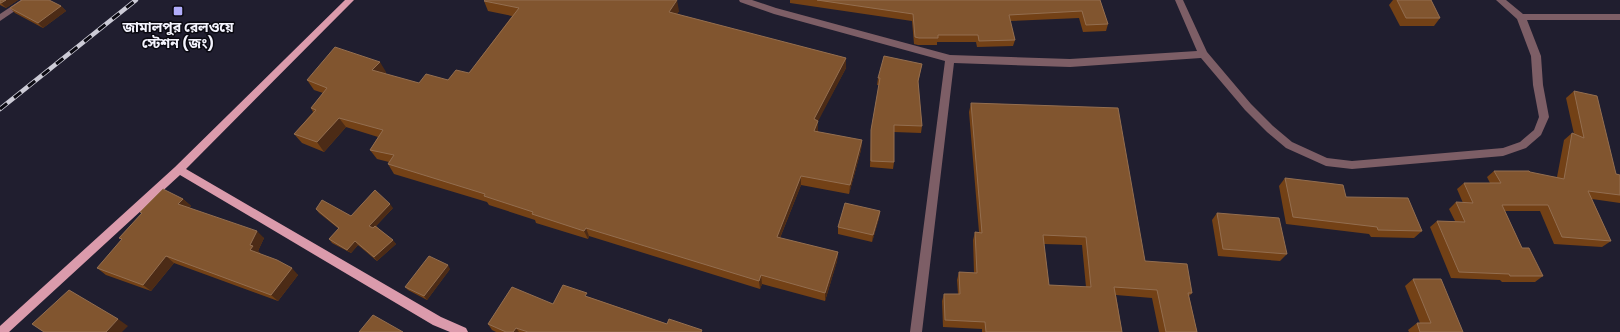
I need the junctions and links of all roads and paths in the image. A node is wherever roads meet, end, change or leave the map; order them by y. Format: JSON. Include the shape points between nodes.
{"nodes":[{"id":1,"x":27,"y":0,"type":"edge"},
{"id":2,"x":350,"y":0,"type":"edge"},
{"id":3,"x":743,"y":0,"type":"edge"},
{"id":4,"x":1179,"y":0,"type":"edge"},
{"id":5,"x":1500,"y":0,"type":"edge"},
{"id":6,"x":1521,"y":17,"type":"junction"},
{"id":7,"x":1620,"y":17,"type":"edge"},
{"id":8,"x":0,"y":18,"type":"edge"},
{"id":9,"x":1203,"y":54,"type":"junction"},
{"id":10,"x":950,"y":59,"type":"junction"},
{"id":11,"x":178,"y":170,"type":"junction"},
{"id":12,"x":1,"y":332,"type":"edge"},
{"id":13,"x":462,"y":332,"type":"edge"},
{"id":14,"x":916,"y":332,"type":"edge"}],
"edges":[{"from":1,"to":8,"type":"street"},
{"from":2,"to":11,"type":"main road"},
{"from":3,"to":10,"type":"street","via":[[774,11]]},
{"from":4,"to":9,"type":"street"},
{"from":5,"to":6,"type":"street"},
{"from":6,"to":7,"type":"street"},
{"from":6,"to":9,"type":"street","via":[[1536,56],[1544,117],[1538,132],[1522,145],[1503,152],[1352,166],[1326,162],[1289,145],[1270,129]]},
{"from":9,"to":10,"type":"street","via":[[1070,63]]},
{"from":10,"to":14,"type":"street"},
{"from":11,"to":12,"type":"main road"},
{"from":11,"to":13,"type":"main road","via":[[437,321]]}]}
